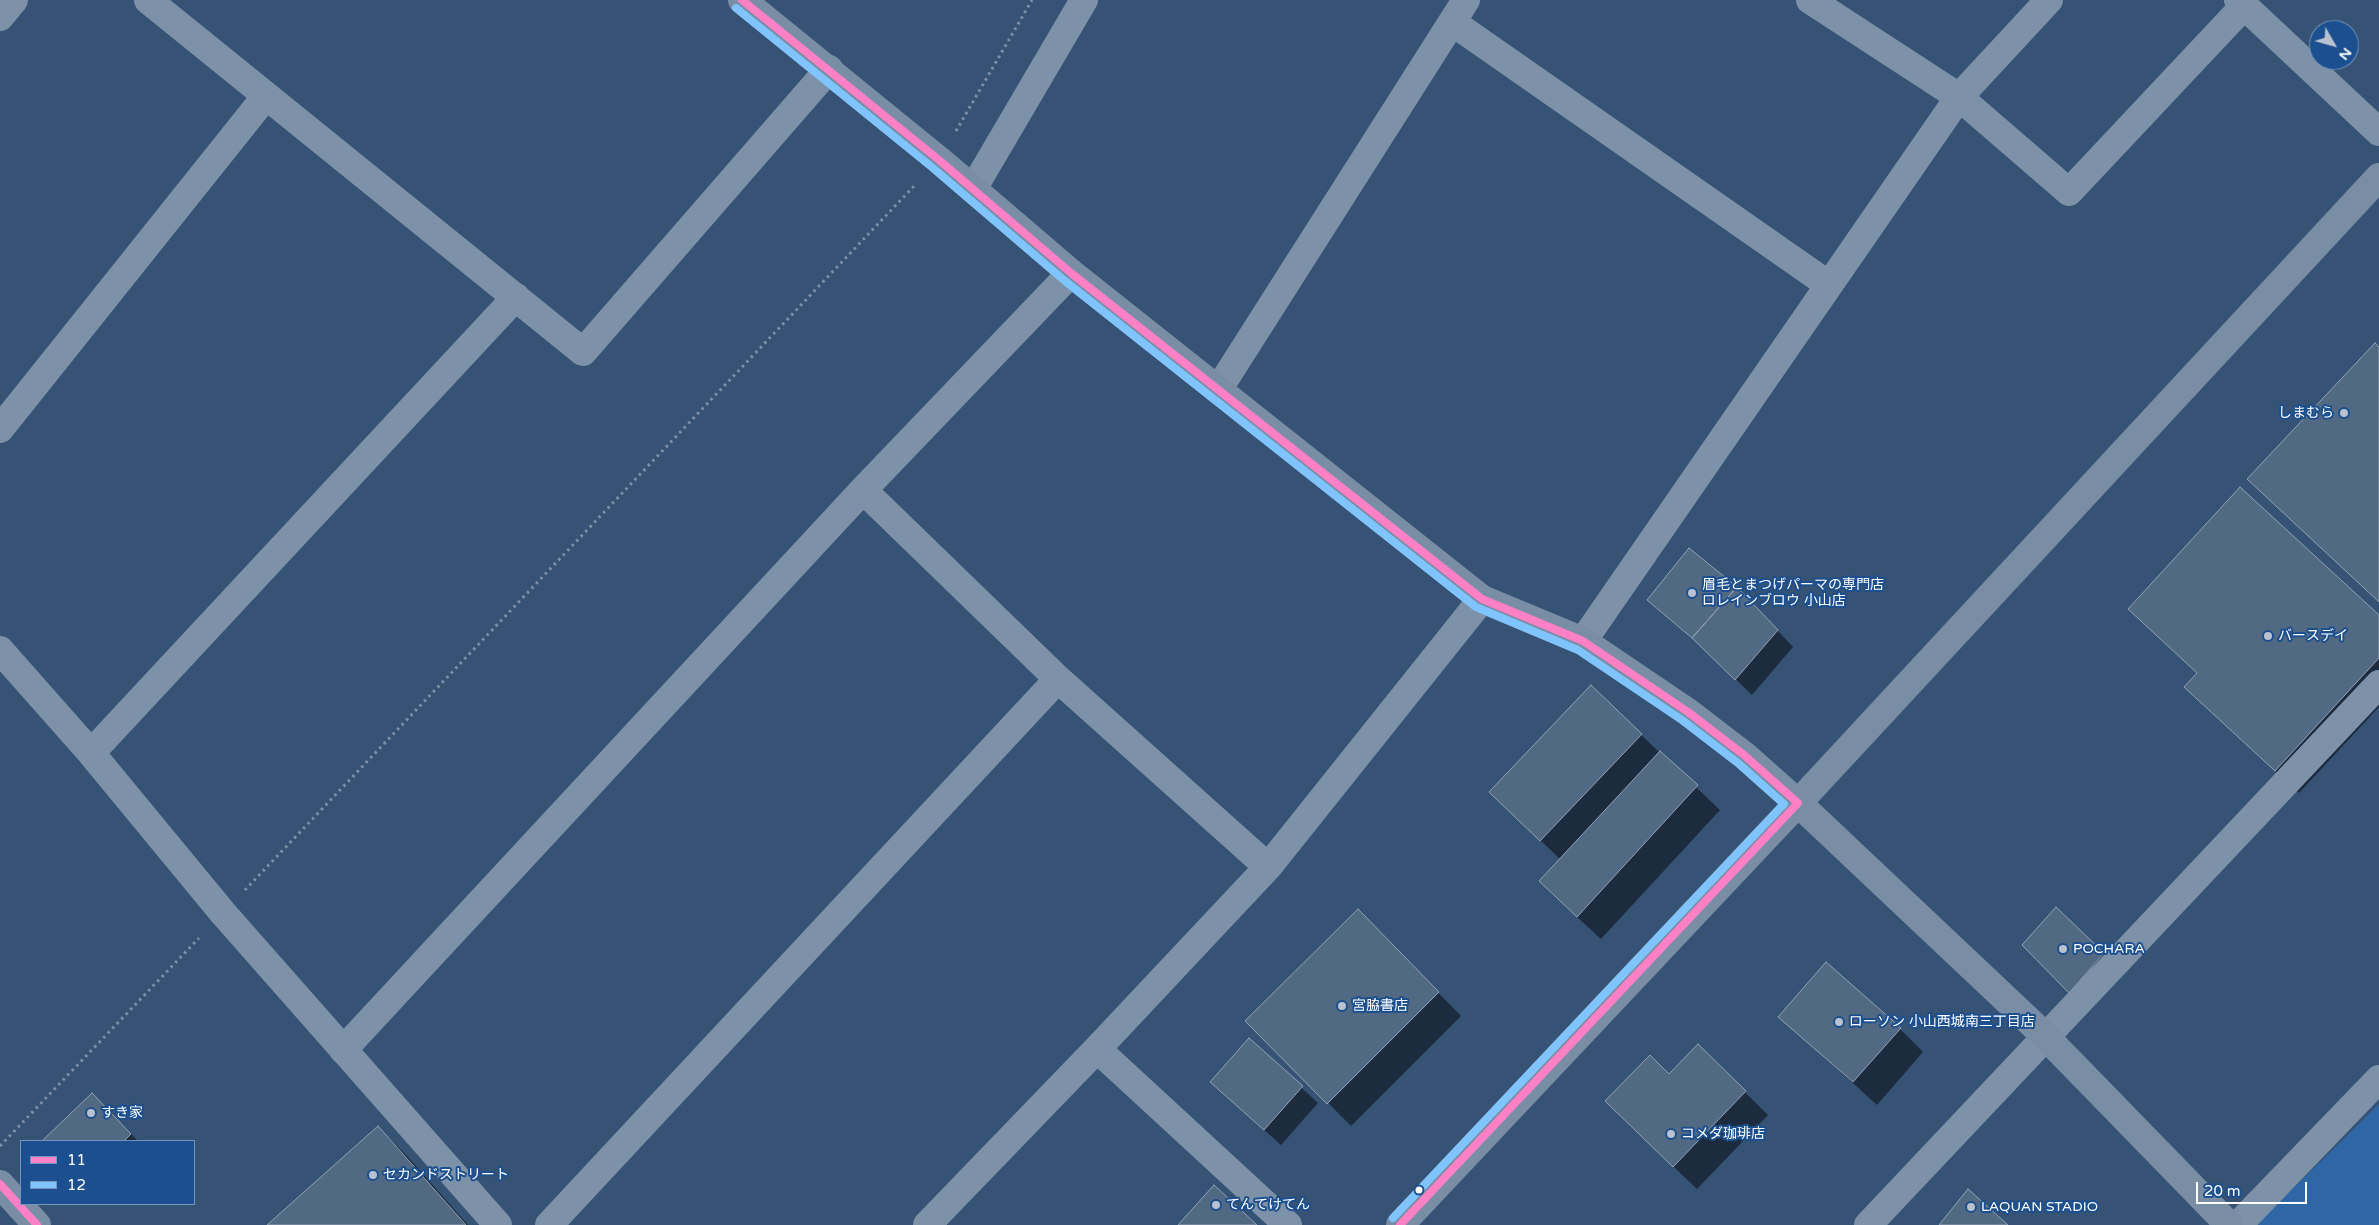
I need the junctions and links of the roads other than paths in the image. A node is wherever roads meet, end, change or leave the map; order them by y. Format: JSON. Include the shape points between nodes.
{"nodes":[{"id":1,"x":14,"y":0,"type":"edge"},
{"id":2,"x":148,"y":0,"type":"edge"},
{"id":3,"x":742,"y":0,"type":"edge"},
{"id":4,"x":1084,"y":0,"type":"edge"},
{"id":5,"x":1810,"y":0,"type":"edge"},
{"id":6,"x":2049,"y":0,"type":"edge"},
{"id":7,"x":2241,"y":3,"type":"edge"},
{"id":8,"x":1459,"y":11,"type":"edge"},
{"id":9,"x":0,"y":17,"type":"edge"},
{"id":10,"x":829,"y":69,"type":"junction"},
{"id":11,"x":266,"y":96,"type":"junction"},
{"id":12,"x":1958,"y":97,"type":"junction"},
{"id":13,"x":2379,"y":132,"type":"edge"},
{"id":14,"x":2379,"y":178,"type":"edge"},
{"id":15,"x":973,"y":189,"type":"junction"},
{"id":16,"x":1071,"y":273,"type":"junction"},
{"id":17,"x":1829,"y":285,"type":"junction"},
{"id":18,"x":516,"y":297,"type":"junction"},
{"id":19,"x":1218,"y":390,"type":"junction"},
{"id":20,"x":0,"y":430,"type":"edge"},
{"id":21,"x":863,"y":490,"type":"junction"},
{"id":22,"x":1482,"y":599,"type":"junction"},
{"id":23,"x":1583,"y":641,"type":"junction"},
{"id":24,"x":0,"y":650,"type":"edge"},
{"id":25,"x":1058,"y":679,"type":"junction"},
{"id":26,"x":2379,"y":684,"type":"edge"},
{"id":27,"x":91,"y":754,"type":"junction"},
{"id":28,"x":1798,"y":803,"type":"junction"},
{"id":29,"x":1268,"y":866,"type":"junction"},
{"id":30,"x":2045,"y":1036,"type":"junction"},
{"id":31,"x":1097,"y":1049,"type":"junction"},
{"id":32,"x":343,"y":1050,"type":"junction"},
{"id":33,"x":2379,"y":1080,"type":"edge"},
{"id":34,"x":0,"y":1184,"type":"edge"},
{"id":35,"x":37,"y":1225,"type":"edge"},
{"id":36,"x":498,"y":1225,"type":"edge"},
{"id":37,"x":549,"y":1225,"type":"edge"},
{"id":38,"x":927,"y":1225,"type":"edge"},
{"id":39,"x":1288,"y":1225,"type":"edge"},
{"id":40,"x":1400,"y":1225,"type":"edge"},
{"id":41,"x":1868,"y":1225,"type":"edge"},
{"id":42,"x":2228,"y":1225,"type":"edge"},
{"id":43,"x":2238,"y":1225,"type":"edge"}],
"edges":[{"from":1,"to":9,"type":"street"},
{"from":2,"to":11,"type":"street"},
{"from":3,"to":10,"type":"street"},
{"from":4,"to":15,"type":"street"},
{"from":5,"to":12,"type":"street"},
{"from":6,"to":12,"type":"street"},
{"from":7,"to":12,"type":"street","via":[[2069,192]]},
{"from":7,"to":13,"type":"street"},
{"from":8,"to":17,"type":"street"},
{"from":8,"to":19,"type":"street"},
{"from":10,"to":15,"type":"street"},
{"from":10,"to":18,"type":"street","via":[[583,352]]},
{"from":11,"to":18,"type":"street"},
{"from":11,"to":20,"type":"street"},
{"from":12,"to":17,"type":"street"},
{"from":14,"to":28,"type":"street"},
{"from":15,"to":16,"type":"street"},
{"from":16,"to":19,"type":"street"},
{"from":16,"to":21,"type":"street"},
{"from":17,"to":23,"type":"street"},
{"from":18,"to":27,"type":"street"},
{"from":19,"to":22,"type":"street"},
{"from":21,"to":25,"type":"street"},
{"from":21,"to":32,"type":"street"},
{"from":22,"to":23,"type":"street"},
{"from":22,"to":29,"type":"street"},
{"from":23,"to":28,"type":"street","via":[[1688,712],[1744,755]]},
{"from":24,"to":27,"type":"street"},
{"from":25,"to":29,"type":"street"},
{"from":25,"to":37,"type":"street"},
{"from":26,"to":30,"type":"street"},
{"from":27,"to":32,"type":"street","via":[[223,913]]},
{"from":28,"to":30,"type":"street"},
{"from":28,"to":40,"type":"street"},
{"from":29,"to":31,"type":"street"},
{"from":30,"to":41,"type":"street"},
{"from":30,"to":42,"type":"street"},
{"from":31,"to":38,"type":"street"},
{"from":31,"to":39,"type":"street"},
{"from":32,"to":36,"type":"street"},
{"from":33,"to":43,"type":"street"},
{"from":34,"to":35,"type":"street"}]}
